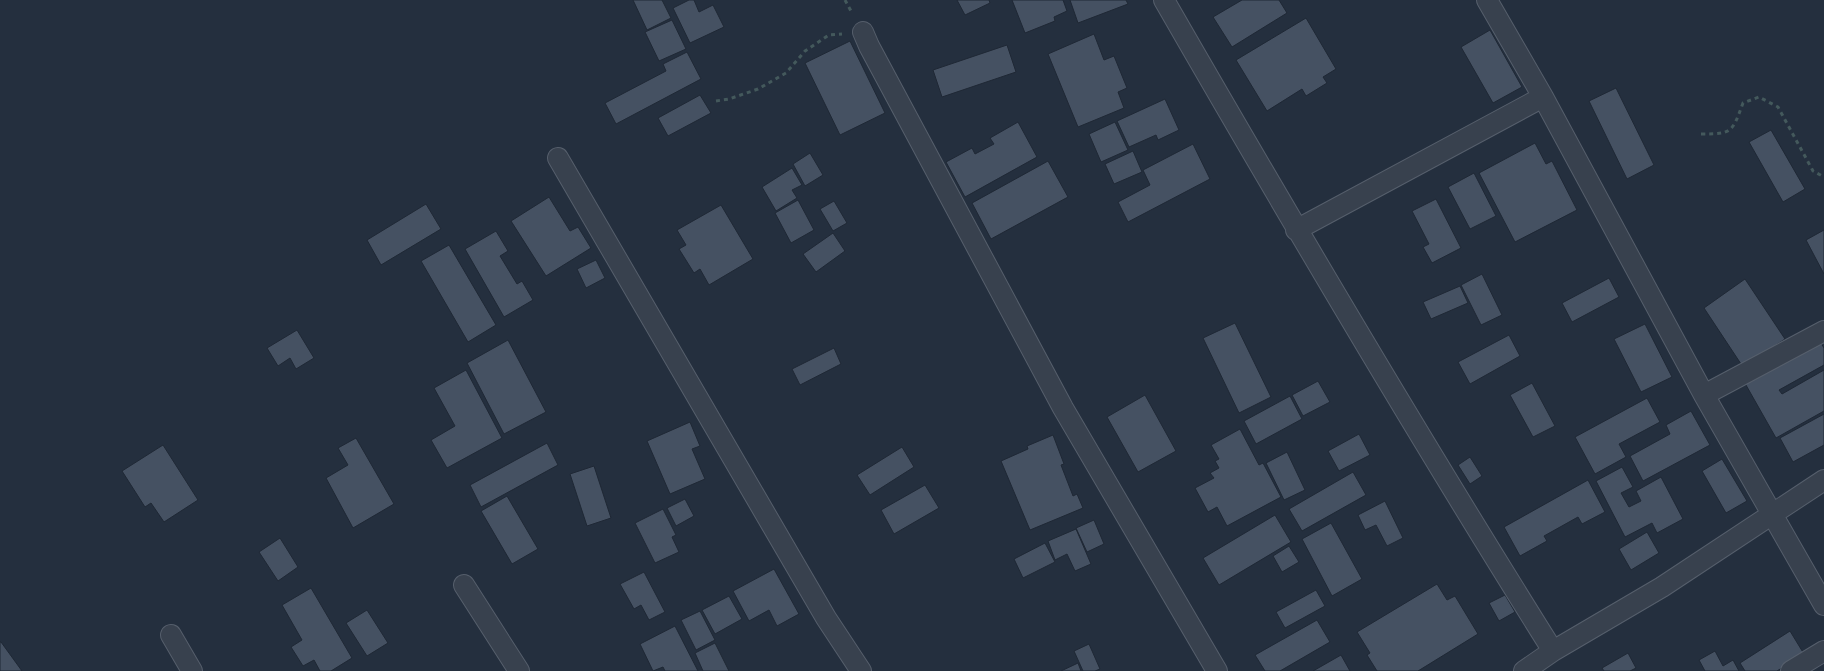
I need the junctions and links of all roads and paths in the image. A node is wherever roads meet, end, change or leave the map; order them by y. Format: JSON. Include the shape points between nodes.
{"nodes":[{"id":1,"x":1164,"y":0,"type":"edge"},
{"id":2,"x":1487,"y":0,"type":"edge"},
{"id":3,"x":863,"y":32,"type":"joint"},
{"id":4,"x":1543,"y":97,"type":"junction"},
{"id":5,"x":716,"y":102,"type":"dead end"},
{"id":6,"x":1701,"y":134,"type":"dead end"},
{"id":7,"x":558,"y":158,"type":"dead end"},
{"id":8,"x":1824,"y":177,"type":"edge"},
{"id":9,"x":1296,"y":230,"type":"junction"},
{"id":10,"x":1824,"y":331,"type":"edge"},
{"id":11,"x":1704,"y":395,"type":"junction"},
{"id":12,"x":1824,"y":480,"type":"edge"},
{"id":13,"x":1772,"y":515,"type":"junction"},
{"id":14,"x":464,"y":585,"type":"dead end"},
{"id":15,"x":1824,"y":605,"type":"edge"},
{"id":16,"x":171,"y":635,"type":"dead end"},
{"id":17,"x":1553,"y":650,"type":"junction"},
{"id":18,"x":1824,"y":651,"type":"edge"},
{"id":19,"x":192,"y":671,"type":"edge"},
{"id":20,"x":519,"y":671,"type":"edge"},
{"id":21,"x":861,"y":671,"type":"edge"},
{"id":22,"x":1217,"y":671,"type":"edge"},
{"id":23,"x":1524,"y":671,"type":"edge"},
{"id":24,"x":1791,"y":671,"type":"edge"}],
"edges":[{"from":1,"to":9,"type":"street"},
{"from":2,"to":4,"type":"street"},
{"from":3,"to":5,"type":"path","via":[[829,35],[805,51],[786,73],[758,89]]},
{"from":3,"to":22,"type":"street","via":[[1063,408]]},
{"from":4,"to":9,"type":"street"},
{"from":4,"to":11,"type":"street"},
{"from":6,"to":8,"type":"path","via":[[1731,131],[1743,103],[1759,97],[1778,107],[1813,171]]},
{"from":7,"to":21,"type":"street","via":[[826,618]]},
{"from":9,"to":17,"type":"street"},
{"from":10,"to":11,"type":"street"},
{"from":11,"to":13,"type":"street"},
{"from":12,"to":13,"type":"street"},
{"from":13,"to":15,"type":"street"},
{"from":13,"to":17,"type":"street","via":[[1662,588]]},
{"from":14,"to":20,"type":"street"},
{"from":16,"to":19,"type":"street"},
{"from":17,"to":23,"type":"street"},
{"from":18,"to":24,"type":"street"}]}
